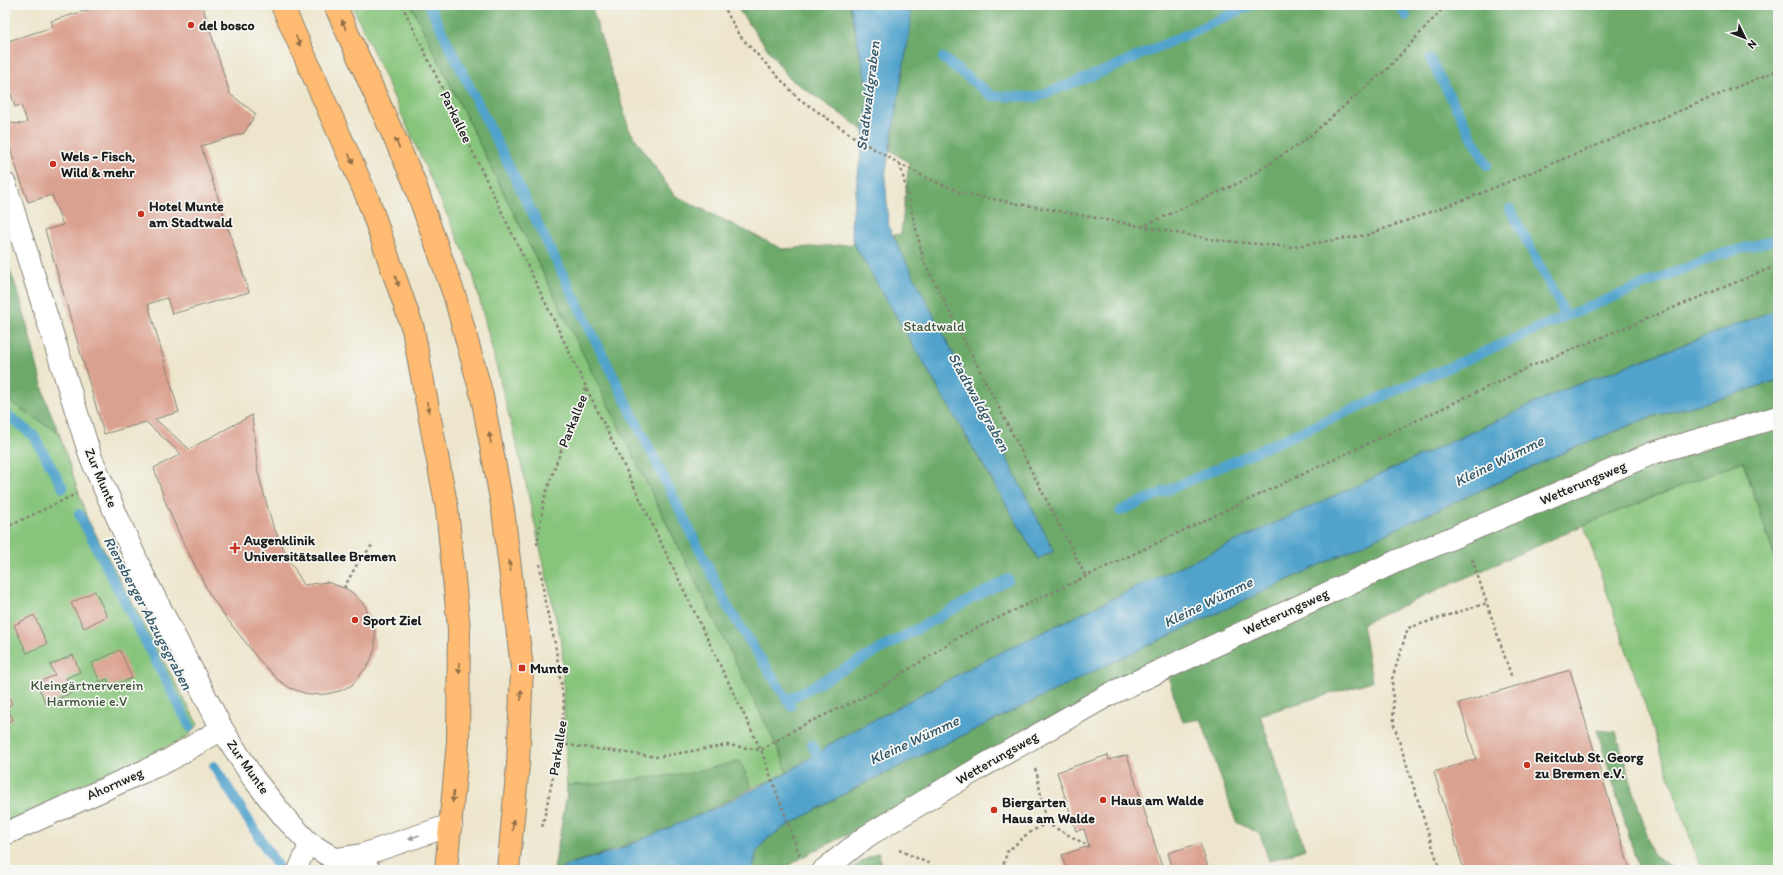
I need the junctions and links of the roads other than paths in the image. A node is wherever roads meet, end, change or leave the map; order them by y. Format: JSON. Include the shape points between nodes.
{"nodes":[{"id":1,"x":282,"y":5,"type":"edge"},
{"id":2,"x":335,"y":5,"type":"edge"},
{"id":3,"x":5,"y":184,"type":"edge"},
{"id":4,"x":1778,"y":417,"type":"edge"},
{"id":5,"x":222,"y":729,"type":"junction"},
{"id":6,"x":451,"y":825,"type":"junction"},
{"id":7,"x":5,"y":834,"type":"edge"},
{"id":8,"x":309,"y":843,"type":"junction"},
{"id":9,"x":336,"y":860,"type":"junction"},
{"id":10,"x":508,"y":867,"type":"edge"},
{"id":11,"x":297,"y":870,"type":"edge"},
{"id":12,"x":369,"y":870,"type":"edge"},
{"id":13,"x":446,"y":870,"type":"edge"},
{"id":14,"x":824,"y":870,"type":"edge"}],
"edges":[{"from":1,"to":6,"type":"main road","one_way":true,"via":[[368,199],[414,330],[447,509],[459,628],[458,742]]},
{"from":10,"to":2,"type":"main road","one_way":true,"via":[[518,765],[522,668],[503,510],[482,396],[455,297],[413,179]]},
{"from":3,"to":5,"type":"street","name":"Zur Munte","via":[[91,458],[143,575]]},
{"from":4,"to":14,"type":"street","name":"Wetterungsweg","via":[[1653,453],[1395,562],[1110,694],[1022,743],[867,836]]},
{"from":5,"to":7,"type":"street","name":"Ahornweg","via":[[169,760]]},
{"from":5,"to":8,"type":"street","name":"Zur Munte","via":[[253,778]]},
{"from":6,"to":9,"type":"street","one_way":true,"via":[[362,856]]},
{"from":6,"to":13,"type":"main road"},
{"from":8,"to":9,"type":"street","name":"Zur Munte"},
{"from":8,"to":11,"type":"lane"},
{"from":9,"to":12,"type":"street","name":"Zur Munte"}]}
